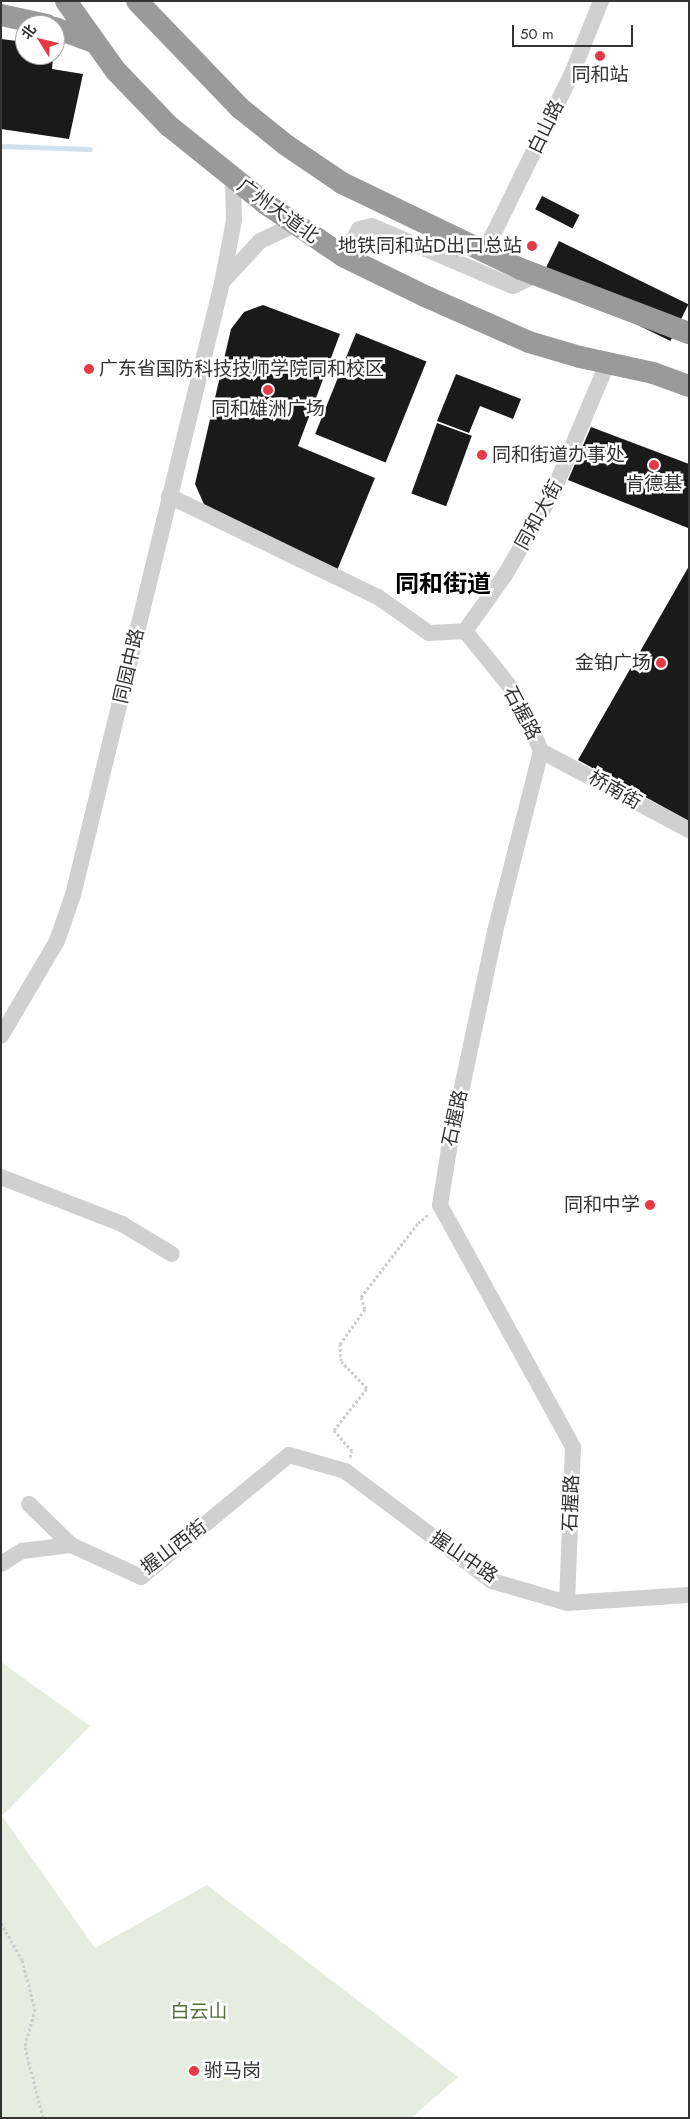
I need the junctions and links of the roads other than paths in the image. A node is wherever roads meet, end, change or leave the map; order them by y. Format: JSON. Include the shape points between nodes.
{"nodes":[{"id":1,"x":66,"y":1,"type":"edge"},
{"id":2,"x":137,"y":1,"type":"edge"},
{"id":3,"x":601,"y":1,"type":"edge"},
{"id":4,"x":1,"y":16,"type":"edge"},
{"id":5,"x":15,"y":19,"type":"edge"},
{"id":6,"x":65,"y":32,"type":"edge"},
{"id":7,"x":94,"y":42,"type":"junction"},
{"id":8,"x":233,"y":179,"type":"junction"},
{"id":9,"x":295,"y":225,"type":"junction"},
{"id":10,"x":485,"y":250,"type":"junction"},
{"id":11,"x":344,"y":256,"type":"junction"},
{"id":12,"x":536,"y":276,"type":"junction"},
{"id":13,"x":222,"y":283,"type":"junction"},
{"id":14,"x":689,"y":334,"type":"edge"},
{"id":15,"x":608,"y":362,"type":"junction"},
{"id":16,"x":689,"y":386,"type":"edge"},
{"id":17,"x":169,"y":496,"type":"junction"},
{"id":18,"x":465,"y":631,"type":"junction"},
{"id":19,"x":541,"y":751,"type":"junction"},
{"id":20,"x":689,"y":830,"type":"edge"},
{"id":21,"x":1,"y":1036,"type":"edge"},
{"id":22,"x":1,"y":1177,"type":"edge"},
{"id":23,"x":172,"y":1254,"type":"dead end"},
{"id":24,"x":289,"y":1455,"type":"joint"},
{"id":25,"x":29,"y":1504,"type":"dead end"},
{"id":26,"x":71,"y":1544,"type":"junction"},
{"id":27,"x":1,"y":1564,"type":"edge"},
{"id":28,"x":689,"y":1595,"type":"edge"},
{"id":29,"x":567,"y":1603,"type":"junction"}],
"edges":[{"from":1,"to":7,"type":"highway","name":"广州大道北"},
{"from":2,"to":10,"type":"highway","via":[[228,96],[286,145],[375,201]]},
{"from":3,"to":10,"type":"street","name":"白山路","via":[[573,71]]},
{"from":4,"to":5,"type":"highway"},
{"from":6,"to":7,"type":"highway"},
{"from":7,"to":8,"type":"highway","name":"广州大道北","via":[[156,114]]},
{"from":8,"to":9,"type":"highway","name":"广州大道北"},
{"from":8,"to":13,"type":"street","name":"同园中路","via":[[234,220]]},
{"from":9,"to":11,"type":"highway","name":"广州大道北"},
{"from":9,"to":13,"type":"street","via":[[260,241],[243,256]]},
{"from":10,"to":12,"type":"highway"},
{"from":11,"to":12,"type":"street","via":[[359,228],[372,226],[513,286]]},
{"from":11,"to":15,"type":"highway","name":"广州大道北","via":[[492,327],[558,351]]},
{"from":12,"to":14,"type":"highway"},
{"from":13,"to":17,"type":"street","name":"同园中路"},
{"from":15,"to":16,"type":"highway","name":"广州大道北"},
{"from":15,"to":18,"type":"street","name":"同和大街","via":[[553,492],[505,575]]},
{"from":17,"to":18,"type":"street","via":[[378,597],[429,632]]},
{"from":17,"to":21,"type":"street","name":"同园中路","via":[[73,895],[57,940]]},
{"from":18,"to":19,"type":"street","name":"石握路","via":[[516,694]]},
{"from":19,"to":20,"type":"street","name":"桥南街","via":[[597,778]]},
{"from":19,"to":29,"type":"street","name":"石握路","via":[[495,932],[440,1205],[573,1447]]},
{"from":22,"to":23,"type":"street","via":[[122,1224]]},
{"from":24,"to":26,"type":"street","name":"握山西街","via":[[141,1577]]},
{"from":24,"to":29,"type":"street","name":"握山中路","via":[[345,1471],[492,1581]]},
{"from":25,"to":26,"type":"street","name":"握山西街"},
{"from":26,"to":27,"type":"street","via":[[22,1551]]},
{"from":28,"to":29,"type":"street","name":"握山中路"}]}
